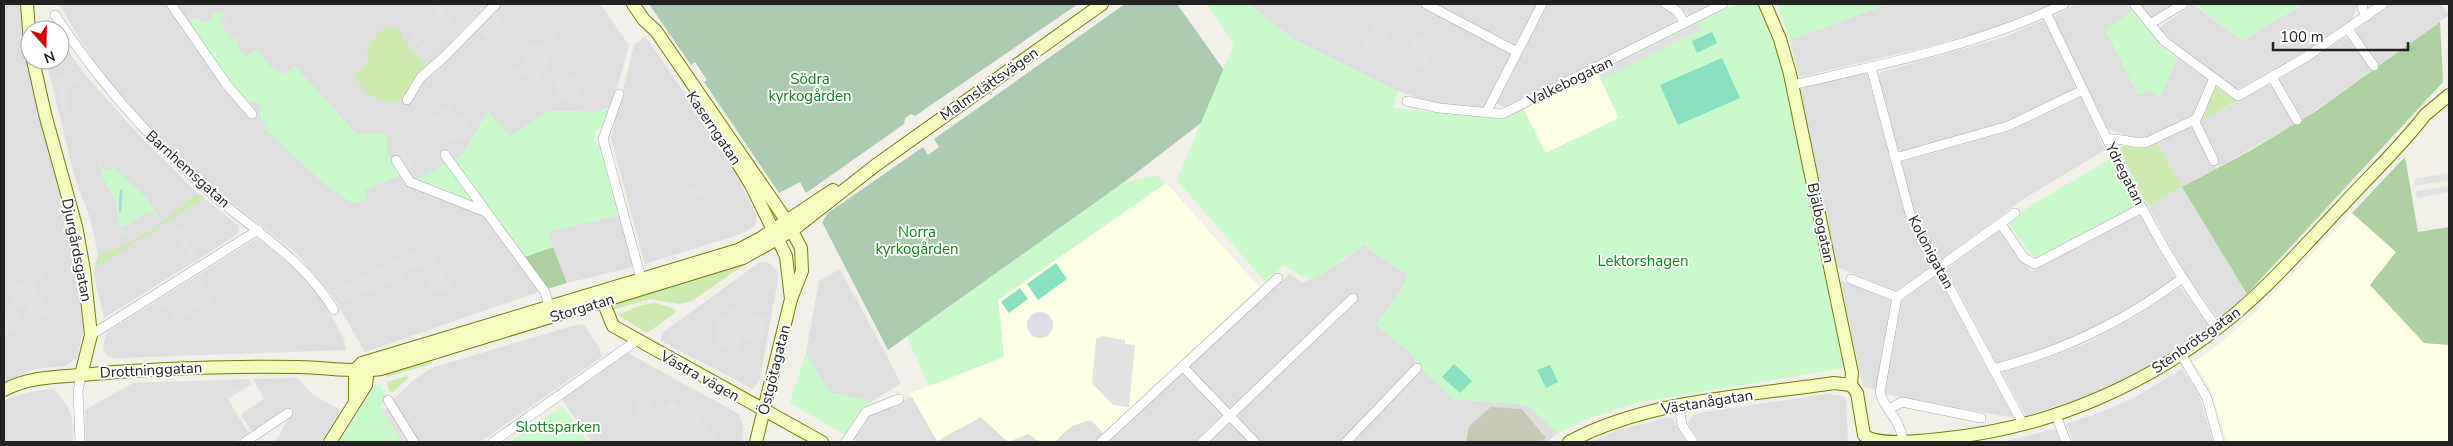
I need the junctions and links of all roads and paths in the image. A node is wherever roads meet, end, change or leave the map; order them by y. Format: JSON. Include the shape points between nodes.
{"nodes":[{"id":1,"x":27,"y":4,"type":"edge"},
{"id":2,"x":171,"y":4,"type":"edge"},
{"id":3,"x":496,"y":4,"type":"edge"},
{"id":4,"x":633,"y":4,"type":"edge"},
{"id":5,"x":1102,"y":4,"type":"edge"},
{"id":6,"x":1426,"y":4,"type":"edge"},
{"id":7,"x":1542,"y":4,"type":"edge"},
{"id":8,"x":1666,"y":4,"type":"edge"},
{"id":9,"x":1723,"y":4,"type":"edge"},
{"id":10,"x":1765,"y":4,"type":"edge"},
{"id":11,"x":2064,"y":4,"type":"edge"},
{"id":12,"x":2134,"y":4,"type":"edge"},
{"id":13,"x":2183,"y":4,"type":"edge"},
{"id":14,"x":2362,"y":4,"type":"edge"},
{"id":15,"x":2383,"y":4,"type":"edge"},
{"id":16,"x":2046,"y":13,"type":"junction"},
{"id":17,"x":55,"y":15,"type":"dead end"},
{"id":18,"x":2366,"y":16,"type":"junction"},
{"id":19,"x":28,"y":20,"type":"edge"},
{"id":20,"x":644,"y":20,"type":"junction"},
{"id":21,"x":1685,"y":23,"type":"junction"},
{"id":22,"x":2150,"y":24,"type":"junction"},
{"id":23,"x":2348,"y":29,"type":"junction"},
{"id":24,"x":1517,"y":52,"type":"junction"},
{"id":25,"x":2374,"y":66,"type":"dead end"},
{"id":26,"x":1871,"y":67,"type":"junction"},
{"id":27,"x":35,"y":70,"type":"edge"},
{"id":28,"x":2272,"y":77,"type":"junction"},
{"id":29,"x":2214,"y":78,"type":"junction"},
{"id":30,"x":1792,"y":85,"type":"junction"},
{"id":31,"x":2083,"y":90,"type":"junction"},
{"id":32,"x":618,"y":94,"type":"dead end"},
{"id":33,"x":2449,"y":95,"type":"edge"},
{"id":34,"x":406,"y":100,"type":"dead end"},
{"id":35,"x":1407,"y":101,"type":"dead end"},
{"id":36,"x":1486,"y":113,"type":"junction"},
{"id":37,"x":252,"y":114,"type":"dead end"},
{"id":38,"x":2194,"y":120,"type":"junction"},
{"id":39,"x":2297,"y":120,"type":"dead end"},
{"id":40,"x":2107,"y":139,"type":"junction"},
{"id":41,"x":445,"y":155,"type":"dead end"},
{"id":42,"x":1895,"y":158,"type":"junction"},
{"id":43,"x":396,"y":160,"type":"dead end"},
{"id":44,"x":2214,"y":161,"type":"dead end"},
{"id":45,"x":2142,"y":208,"type":"junction"},
{"id":46,"x":487,"y":212,"type":"junction"},
{"id":47,"x":2015,"y":213,"type":"dead end"},
{"id":48,"x":2001,"y":224,"type":"junction"},
{"id":49,"x":258,"y":230,"type":"junction"},
{"id":50,"x":782,"y":230,"type":"junction"},
{"id":51,"x":1939,"y":267,"type":"junction"},
{"id":52,"x":641,"y":278,"type":"junction"},
{"id":53,"x":1278,"y":278,"type":"dead end"},
{"id":54,"x":1851,"y":279,"type":"dead end"},
{"id":55,"x":2181,"y":279,"type":"junction"},
{"id":56,"x":600,"y":296,"type":"junction"},
{"id":57,"x":1897,"y":297,"type":"junction"},
{"id":58,"x":1353,"y":298,"type":"dead end"},
{"id":59,"x":792,"y":299,"type":"junction"},
{"id":60,"x":550,"y":306,"type":"junction"},
{"id":61,"x":334,"y":310,"type":"dead end"},
{"id":62,"x":2217,"y":328,"type":"junction"},
{"id":63,"x":91,"y":335,"type":"junction"},
{"id":64,"x":636,"y":341,"type":"junction"},
{"id":65,"x":2181,"y":354,"type":"junction"},
{"id":66,"x":1183,"y":367,"type":"junction"},
{"id":67,"x":361,"y":368,"type":"junction"},
{"id":68,"x":1417,"y":368,"type":"dead end"},
{"id":69,"x":1993,"y":369,"type":"junction"},
{"id":70,"x":81,"y":375,"type":"junction"},
{"id":71,"x":1851,"y":385,"type":"junction"},
{"id":72,"x":4,"y":390,"type":"edge"},
{"id":73,"x":899,"y":398,"type":"dead end"},
{"id":74,"x":388,"y":400,"type":"dead end"},
{"id":75,"x":1679,"y":406,"type":"junction"},
{"id":76,"x":1889,"y":409,"type":"junction"},
{"id":77,"x":764,"y":411,"type":"junction"},
{"id":78,"x":288,"y":412,"type":"dead end"},
{"id":79,"x":2056,"y":415,"type":"junction"},
{"id":80,"x":1230,"y":416,"type":"junction"},
{"id":81,"x":1981,"y":418,"type":"dead end"},
{"id":82,"x":2023,"y":424,"type":"junction"},
{"id":83,"x":1864,"y":440,"type":"edge"},
{"id":84,"x":251,"y":441,"type":"edge"},
{"id":85,"x":1903,"y":441,"type":"edge"},
{"id":86,"x":80,"y":442,"type":"edge"},
{"id":87,"x":330,"y":442,"type":"edge"},
{"id":88,"x":414,"y":442,"type":"edge"},
{"id":89,"x":493,"y":442,"type":"edge"},
{"id":90,"x":756,"y":442,"type":"edge"},
{"id":91,"x":822,"y":442,"type":"edge"},
{"id":92,"x":846,"y":442,"type":"edge"},
{"id":93,"x":1101,"y":442,"type":"edge"},
{"id":94,"x":1202,"y":442,"type":"edge"},
{"id":95,"x":1255,"y":442,"type":"edge"},
{"id":96,"x":1346,"y":442,"type":"edge"},
{"id":97,"x":1569,"y":442,"type":"edge"},
{"id":98,"x":1693,"y":442,"type":"edge"},
{"id":99,"x":2066,"y":442,"type":"edge"},
{"id":100,"x":2219,"y":442,"type":"edge"}],
"edges":[{"from":1,"to":19,"type":"main road"},
{"from":2,"to":37,"type":"street","via":[[227,85]]},
{"from":3,"to":34,"type":"street","via":[[421,77]]},
{"from":4,"to":20,"type":"main road","name":"Kaserngatan"},
{"from":5,"to":50,"type":"main road","name":"Malmslättsvägen"},
{"from":6,"to":24,"type":"street"},
{"from":7,"to":24,"type":"street"},
{"from":8,"to":21,"type":"street","via":[[1677,11]]},
{"from":9,"to":21,"type":"street","name":"Valkebogatan"},
{"from":10,"to":30,"type":"main road","name":"Bjälbogatan","via":[[1784,49]]},
{"from":11,"to":16,"type":"street"},
{"from":12,"to":22,"type":"street"},
{"from":13,"to":22,"type":"street"},
{"from":14,"to":18,"type":"street"},
{"from":15,"to":18,"type":"street"},
{"from":16,"to":26,"type":"street","via":[[2001,31]]},
{"from":16,"to":31,"type":"street","name":"Ydregatan"},
{"from":17,"to":49,"type":"street","name":"Barnhemsgatan","via":[[95,73],[147,133],[204,187]]},
{"from":18,"to":23,"type":"street"},
{"from":20,"to":50,"type":"main road","name":"Kaserngatan","via":[[650,35]]},
{"from":20,"to":50,"type":"main road","name":"Kaserngatan","via":[[656,31]]},
{"from":21,"to":36,"type":"street","name":"Valkebogatan","via":[[1502,114]]},
{"from":22,"to":29,"type":"street","via":[[2168,45]]},
{"from":23,"to":25,"type":"street"},
{"from":23,"to":28,"type":"street"},
{"from":24,"to":36,"type":"street"},
{"from":26,"to":30,"type":"street"},
{"from":26,"to":42,"type":"street","name":"Kolonigatan"},
{"from":27,"to":63,"type":"main road","name":"Djurgårdsgatan","via":[[78,236]]},
{"from":28,"to":29,"type":"street","via":[[2238,96]]},
{"from":28,"to":39,"type":"street"},
{"from":29,"to":38,"type":"street","via":[[2198,118]]},
{"from":30,"to":71,"type":"main road","name":"Bjälbogatan","via":[[1852,373]]},
{"from":31,"to":40,"type":"street","name":"Ydregatan"},
{"from":31,"to":42,"type":"street","via":[[2008,126]]},
{"from":32,"to":52,"type":"street","via":[[603,139]]},
{"from":33,"to":62,"type":"main road","name":"Stenbrötsgatan","via":[[2425,115],[2272,280]]},
{"from":35,"to":36,"type":"street","name":"Valkebogatan"},
{"from":38,"to":40,"type":"street","via":[[2147,142]]},
{"from":38,"to":44,"type":"street"},
{"from":40,"to":45,"type":"street","name":"Ydregatan"},
{"from":41,"to":46,"type":"street"},
{"from":42,"to":51,"type":"street","name":"Kolonigatan","via":[[1910,214]]},
{"from":43,"to":46,"type":"street","via":[[410,182]]},
{"from":45,"to":48,"type":"street","via":[[2035,264],[2024,258]]},
{"from":45,"to":55,"type":"street","name":"Ydregatan"},
{"from":46,"to":60,"type":"street","via":[[545,292]]},
{"from":47,"to":48,"type":"street"},
{"from":48,"to":51,"type":"street"},
{"from":49,"to":61,"type":"street","name":"Barnhemsgatan","via":[[309,275]]},
{"from":49,"to":63,"type":"street"},
{"from":50,"to":52,"type":"main road","name":"Storgatan","via":[[738,250]]},
{"from":50,"to":56,"type":"main road","name":"Storgatan","via":[[742,258]]},
{"from":50,"to":59,"type":"main road","name":"Östgötagatan"},
{"from":50,"to":59,"type":"main road","name":"Östgötagatan","via":[[802,252],[800,279]]},
{"from":51,"to":57,"type":"street"},
{"from":51,"to":69,"type":"street","name":"Kolonigatan"},
{"from":52,"to":56,"type":"main road","name":"Storgatan"},
{"from":53,"to":66,"type":"street"},
{"from":54,"to":57,"type":"street"},
{"from":55,"to":62,"type":"street","name":"Ydregatan"},
{"from":55,"to":69,"type":"street","via":[[2136,311],[2093,334],[2048,353]]},
{"from":56,"to":60,"type":"main road","name":"Storgatan"},
{"from":56,"to":64,"type":"main road","name":"Västra vägen","via":[[613,326]]},
{"from":56,"to":67,"type":"main road","name":"Storgatan","via":[[381,369]]},
{"from":57,"to":76,"type":"street","via":[[1880,392]]},
{"from":58,"to":80,"type":"street"},
{"from":59,"to":77,"type":"main road","name":"Östgötagatan"},
{"from":60,"to":67,"type":"main road","name":"Storgatan"},
{"from":62,"to":65,"type":"main road","name":"Stenbrötsgatan"},
{"from":63,"to":70,"type":"main road","name":"Djurgårdsgatan"},
{"from":64,"to":77,"type":"main road","name":"Västra vägen"},
{"from":64,"to":89,"type":"street"},
{"from":65,"to":79,"type":"main road","name":"Stenbrötsgatan","via":[[2126,386]]},
{"from":65,"to":100,"type":"street","via":[[2204,392]]},
{"from":66,"to":80,"type":"street"},
{"from":66,"to":93,"type":"street"},
{"from":67,"to":70,"type":"main road","name":"Drottninggatan","via":[[157,368]]},
{"from":67,"to":87,"type":"main road","via":[[356,400]]},
{"from":68,"to":96,"type":"street"},
{"from":69,"to":82,"type":"street","name":"Kolonigatan"},
{"from":70,"to":72,"type":"main road","name":"Drottninggatan","via":[[32,380]]},
{"from":70,"to":86,"type":"street","name":"Djurgårdsgatan","via":[[78,391]]},
{"from":71,"to":75,"type":"main road","name":"Västanågatan","via":[[1834,383]]},
{"from":71,"to":83,"type":"main road","name":"Bjälbogatan","via":[[1857,393]]},
{"from":73,"to":92,"type":"street","via":[[866,412]]},
{"from":74,"to":88,"type":"street"},
{"from":75,"to":97,"type":"main road","name":"Västanågatan","via":[[1615,420]]},
{"from":75,"to":98,"type":"street","via":[[1682,425]]},
{"from":76,"to":81,"type":"street","via":[[1902,402]]},
{"from":76,"to":85,"type":"street","via":[[1899,424]]},
{"from":77,"to":90,"type":"main road","name":"Östgötagatan"},
{"from":77,"to":91,"type":"main road","name":"Västra vägen"},
{"from":78,"to":84,"type":"street"},
{"from":79,"to":82,"type":"main road","name":"Stenbrötsgatan"},
{"from":79,"to":99,"type":"street"},
{"from":80,"to":94,"type":"street"},
{"from":80,"to":95,"type":"street"},
{"from":82,"to":85,"type":"main road","name":"Stenbrötsgatan","via":[[1960,437]]},
{"from":83,"to":85,"type":"main road","name":"Stenbrötsgatan"}]}
